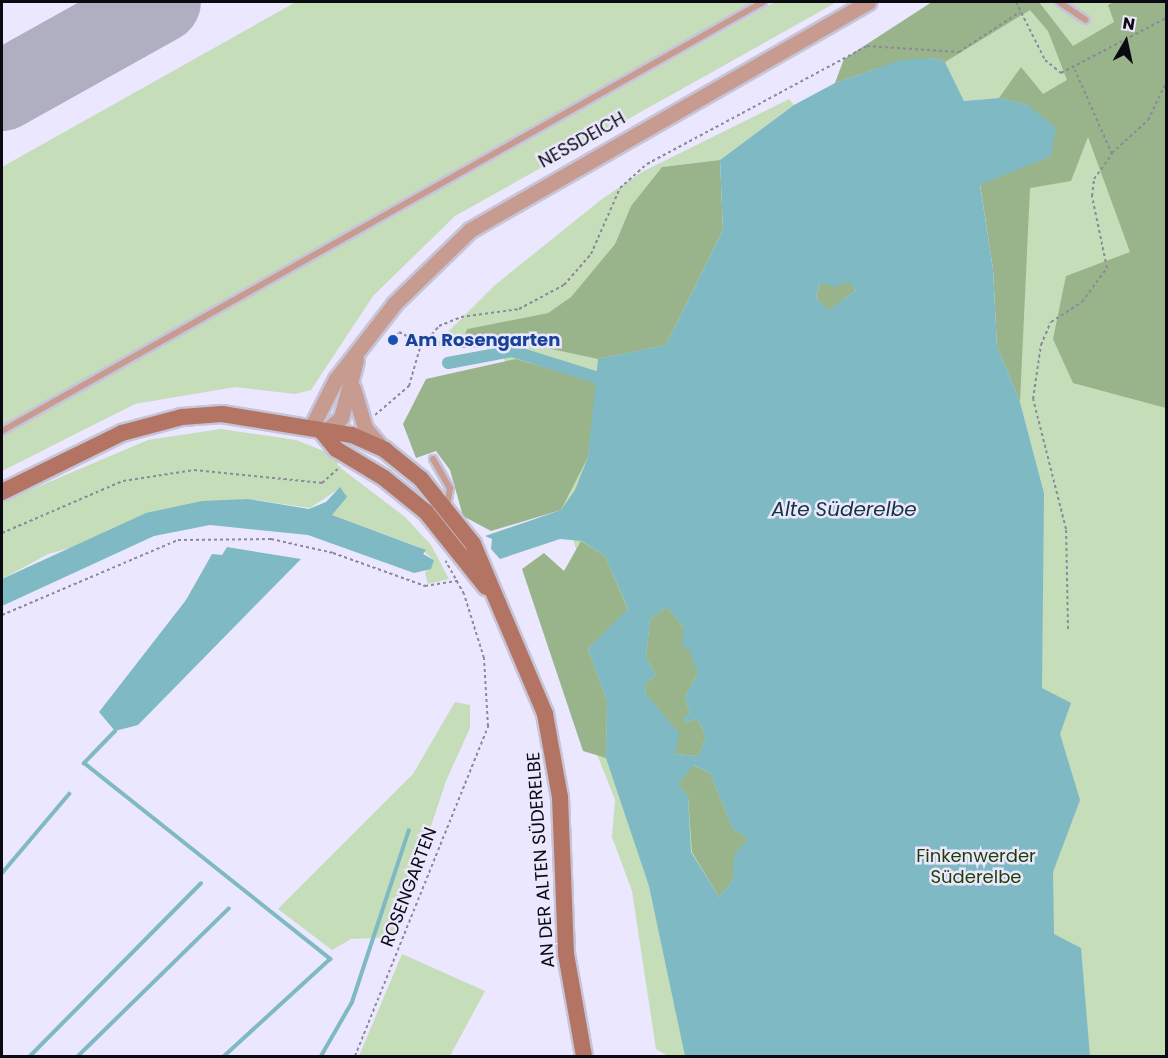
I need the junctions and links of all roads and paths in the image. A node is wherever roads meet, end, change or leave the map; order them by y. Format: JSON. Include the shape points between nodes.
{"nodes":[{"id":1,"x":763,"y":2,"type":"edge"},
{"id":2,"x":868,"y":2,"type":"edge"},
{"id":3,"x":1016,"y":2,"type":"edge"},
{"id":4,"x":1059,"y":2,"type":"edge"},
{"id":5,"x":1020,"y":12,"type":"junction"},
{"id":6,"x":1167,"y":18,"type":"edge"},
{"id":7,"x":1086,"y":20,"type":"dead end"},
{"id":8,"x":1076,"y":70,"type":"junction"},
{"id":9,"x":1167,"y":83,"type":"edge"},
{"id":10,"x":1112,"y":154,"type":"junction"},
{"id":11,"x":393,"y":340,"type":"dead end"},
{"id":12,"x":422,"y":344,"type":"junction"},
{"id":13,"x":356,"y":360,"type":"junction"},
{"id":14,"x":353,"y":388,"type":"junction"},
{"id":15,"x":362,"y":422,"type":"junction"},
{"id":16,"x":317,"y":430,"type":"junction"},
{"id":17,"x":2,"y":431,"type":"edge"},
{"id":18,"x":385,"y":450,"type":"junction"},
{"id":19,"x":340,"y":458,"type":"dead end"},
{"id":20,"x":433,"y":459,"type":"dead end"},
{"id":21,"x":342,"y":465,"type":"junction"},
{"id":22,"x":350,"y":470,"type":"dead end"},
{"id":23,"x":2,"y":492,"type":"edge"},
{"id":24,"x":448,"y":508,"type":"junction"},
{"id":25,"x":435,"y":522,"type":"junction"},
{"id":26,"x":2,"y":533,"type":"edge"},
{"id":27,"x":441,"y":552,"type":"dead end"},
{"id":28,"x":458,"y":581,"type":"junction"},
{"id":29,"x":495,"y":599,"type":"junction"},
{"id":30,"x":2,"y":615,"type":"edge"},
{"id":31,"x":1068,"y":629,"type":"dead end"},
{"id":32,"x":355,"y":1056,"type":"edge"},
{"id":33,"x":584,"y":1056,"type":"edge"}],
"edges":[{"from":1,"to":17,"type":"lane"},
{"from":2,"to":13,"type":"street","name":"NESSDEICH","via":[[491,214],[414,283]]},
{"from":3,"to":5,"type":"path"},
{"from":4,"to":7,"type":"lane"},
{"from":5,"to":8,"type":"path","via":[[1045,60],[1061,73]]},
{"from":5,"to":12,"type":"path","via":[[959,52],[867,46],[635,172],[620,188],[591,254],[550,295],[506,313],[450,320]]},
{"from":6,"to":8,"type":"path","via":[[1135,31]]},
{"from":8,"to":10,"type":"path"},
{"from":9,"to":10,"type":"path","via":[[1148,120]]},
{"from":10,"to":31,"type":"path","via":[[1094,179],[1092,196],[1107,268],[1082,302],[1052,322],[1041,345],[1033,399],[1066,529]]},
{"from":11,"to":12,"type":"path","via":[[399,332]]},
{"from":12,"to":15,"type":"path","via":[[409,387]]},
{"from":13,"to":14,"type":"street"},
{"from":13,"to":16,"type":"street","name":"NESSDEICH","via":[[336,379]]},
{"from":14,"to":15,"type":"street"},
{"from":14,"to":16,"type":"street","via":[[341,418]]},
{"from":15,"to":18,"type":"street"},
{"from":16,"to":18,"type":"main road","name":"AN DER ALTEN SÜDERELBE","via":[[352,435]]},
{"from":16,"to":23,"type":"main road","via":[[239,415],[164,421],[81,450]]},
{"from":16,"to":25,"type":"main road","name":"AN DER ALTEN SÜDERELBE","via":[[336,449],[384,478]]},
{"from":18,"to":24,"type":"main road","name":"AN DER ALTEN SÜDERELBE"},
{"from":19,"to":21,"type":"path"},
{"from":20,"to":24,"type":"lane","via":[[450,488]]},
{"from":21,"to":22,"type":"path"},
{"from":21,"to":26,"type":"path","via":[[322,483],[194,470],[123,481]]},
{"from":24,"to":25,"type":"lane"},
{"from":24,"to":29,"type":"main road","name":"AN DER ALTEN SÜDERELBE","via":[[473,544]]},
{"from":25,"to":29,"type":"main road","name":"AN DER ALTEN SÜDERELBE"},
{"from":27,"to":28,"type":"path"},
{"from":28,"to":30,"type":"path","via":[[425,586],[333,553],[271,539],[178,540]]},
{"from":28,"to":32,"type":"path","name":"ROSENGARTEN","via":[[484,658],[488,726]]},
{"from":29,"to":33,"type":"main road","name":"AN DER ALTEN SÜDERELBE","via":[[535,685],[553,744],[566,954]]}]}
